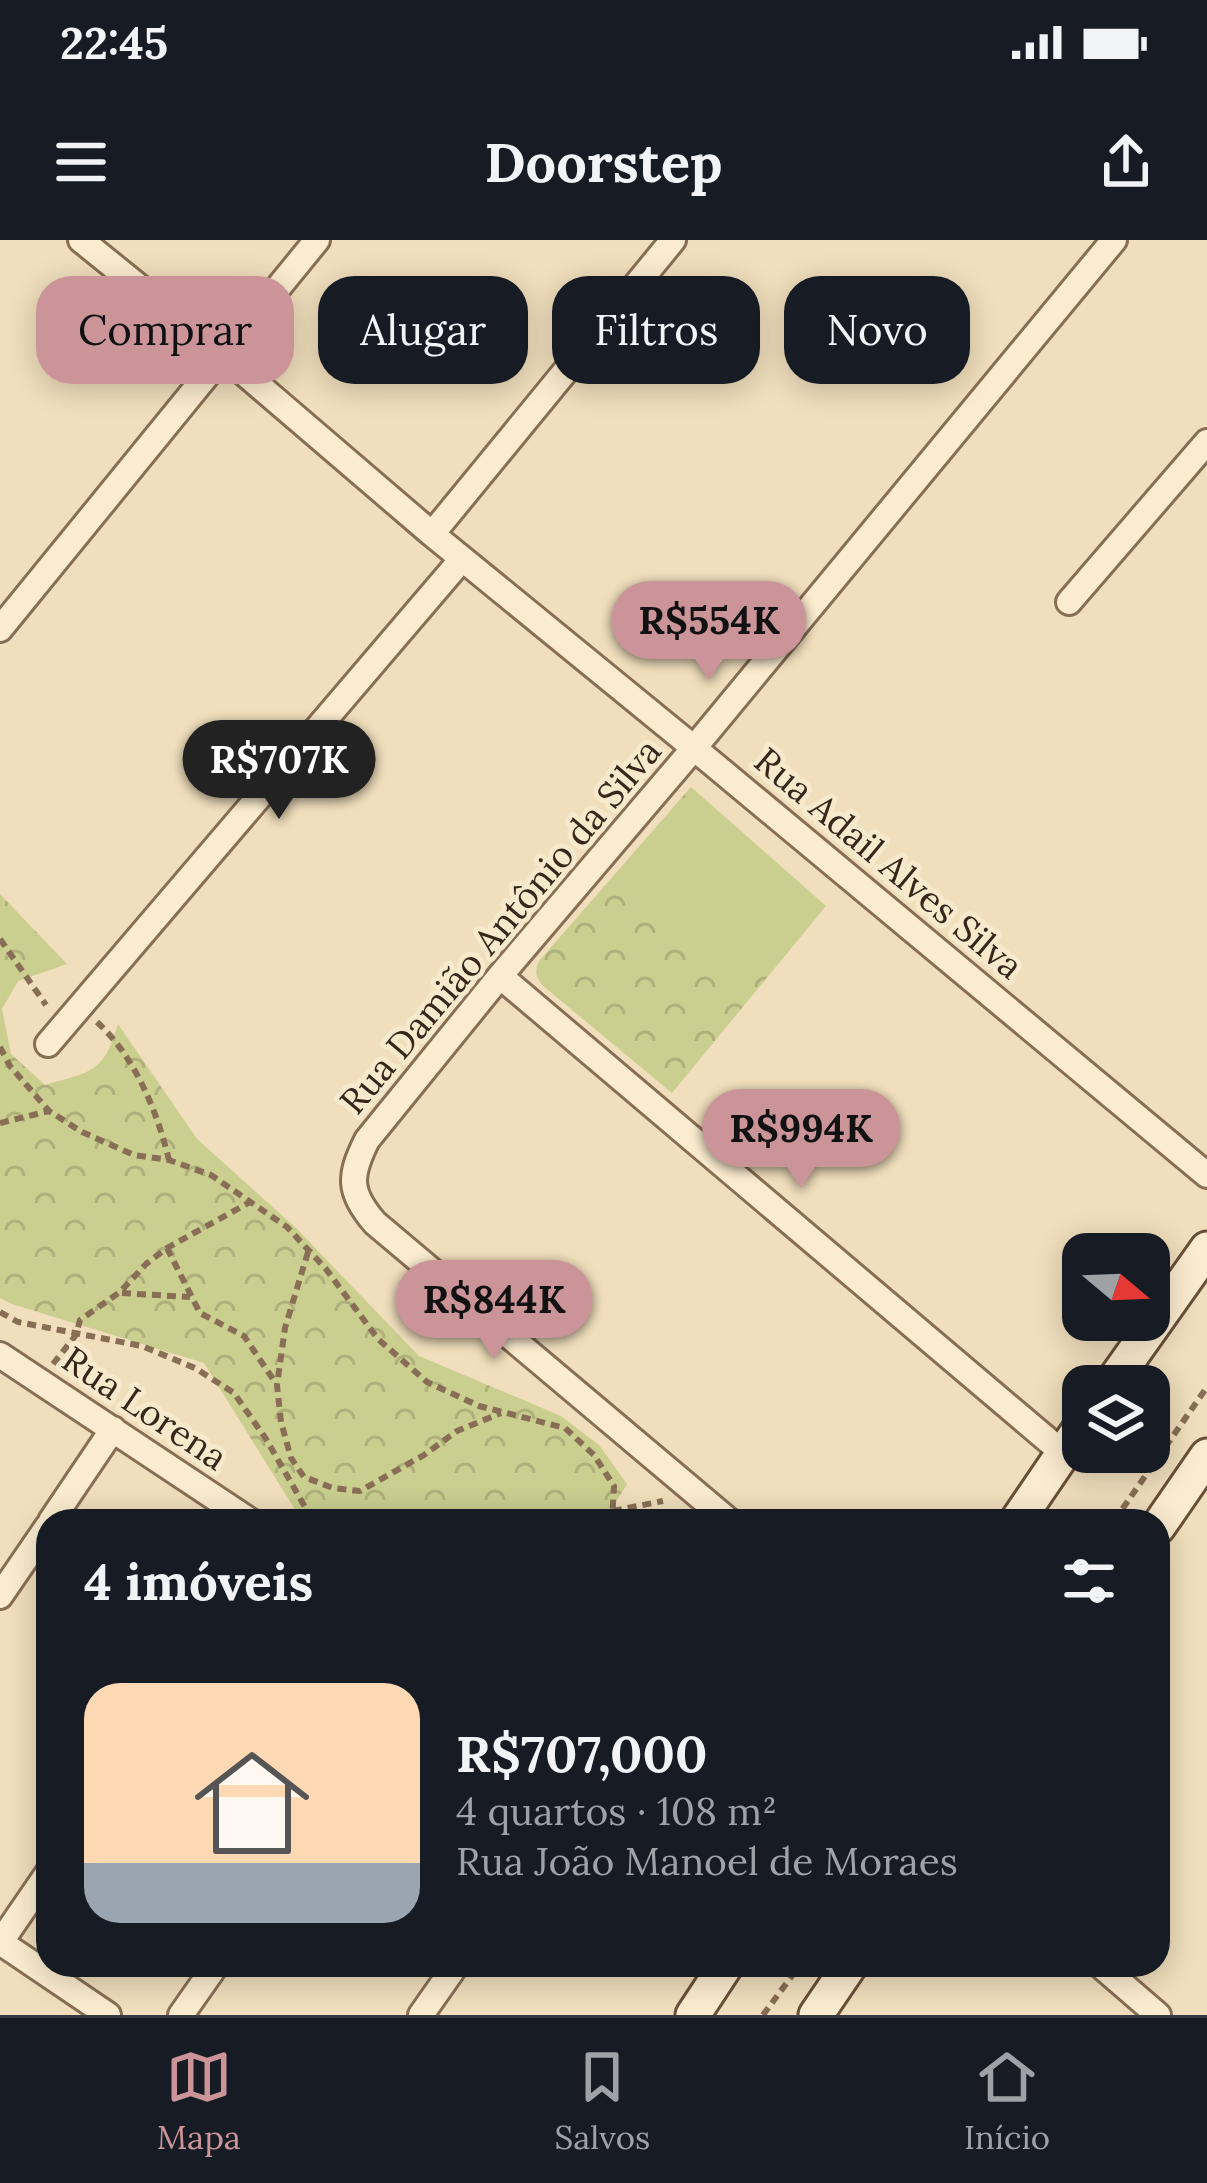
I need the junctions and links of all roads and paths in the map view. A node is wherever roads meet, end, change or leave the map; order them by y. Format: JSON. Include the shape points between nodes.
{"nodes":[{"id":1,"x":81,"y":240,"type":"edge"},
{"id":2,"x":317,"y":240,"type":"edge"},
{"id":3,"x":673,"y":240,"type":"edge"},
{"id":4,"x":1114,"y":240,"type":"edge"},
{"id":5,"x":126,"y":276,"type":"edge"},
{"id":6,"x":287,"y":276,"type":"edge"},
{"id":7,"x":199,"y":384,"type":"edge"},
{"id":8,"x":258,"y":384,"type":"edge"},
{"id":9,"x":1207,"y":442,"type":"edge"},
{"id":10,"x":432,"y":534,"type":"junction"},
{"id":11,"x":462,"y":559,"type":"junction"},
{"id":12,"x":1069,"y":602,"type":"dead end"},
{"id":13,"x":0,"y":629,"type":"edge"},
{"id":14,"x":694,"y":748,"type":"junction"},
{"id":15,"x":0,"y":939,"type":"edge"},
{"id":16,"x":500,"y":976,"type":"junction"},
{"id":17,"x":64,"y":1026,"type":"junction"},
{"id":18,"x":0,"y":1047,"type":"edge"},
{"id":19,"x":49,"y":1111,"type":"junction"},
{"id":20,"x":0,"y":1123,"type":"edge"},
{"id":21,"x":169,"y":1160,"type":"junction"},
{"id":22,"x":1207,"y":1174,"type":"edge"},
{"id":23,"x":250,"y":1202,"type":"junction"},
{"id":24,"x":167,"y":1248,"type":"junction"},
{"id":25,"x":1207,"y":1249,"type":"edge"},
{"id":26,"x":308,"y":1250,"type":"junction"},
{"id":27,"x":120,"y":1292,"type":"junction"},
{"id":28,"x":190,"y":1297,"type":"junction"},
{"id":29,"x":0,"y":1312,"type":"edge"},
{"id":30,"x":76,"y":1335,"type":"junction"},
{"id":31,"x":0,"y":1355,"type":"edge"},
{"id":32,"x":1125,"y":1365,"type":"edge"},
{"id":33,"x":40,"y":1382,"type":"junction"},
{"id":34,"x":277,"y":1385,"type":"junction"},
{"id":35,"x":1207,"y":1387,"type":"edge"},
{"id":36,"x":504,"y":1412,"type":"junction"},
{"id":37,"x":113,"y":1430,"type":"junction"},
{"id":38,"x":1062,"y":1452,"type":"edge"},
{"id":39,"x":1062,"y":1454,"type":"edge"},
{"id":40,"x":1207,"y":1456,"type":"edge"},
{"id":41,"x":682,"y":1482,"type":"junction"},
{"id":42,"x":59,"y":1509,"type":"edge"},
{"id":43,"x":232,"y":1509,"type":"edge"},
{"id":44,"x":306,"y":1509,"type":"edge"},
{"id":45,"x":613,"y":1509,"type":"edge"},
{"id":46,"x":623,"y":1509,"type":"edge"},
{"id":47,"x":715,"y":1509,"type":"edge"},
{"id":48,"x":1025,"y":1509,"type":"edge"},
{"id":49,"x":1122,"y":1509,"type":"edge"},
{"id":50,"x":1170,"y":1510,"type":"edge"},
{"id":51,"x":36,"y":1543,"type":"edge"},
{"id":52,"x":0,"y":1596,"type":"edge"},
{"id":53,"x":36,"y":1890,"type":"edge"},
{"id":54,"x":0,"y":1942,"type":"edge"},
{"id":55,"x":36,"y":1966,"type":"edge"},
{"id":56,"x":52,"y":1977,"type":"edge"},
{"id":57,"x":207,"y":1977,"type":"edge"},
{"id":58,"x":448,"y":1977,"type":"edge"},
{"id":59,"x":718,"y":1977,"type":"edge"},
{"id":60,"x":791,"y":1977,"type":"edge"},
{"id":61,"x":842,"y":1977,"type":"edge"},
{"id":62,"x":1114,"y":1977,"type":"edge"},
{"id":63,"x":108,"y":2015,"type":"edge"},
{"id":64,"x":181,"y":2015,"type":"edge"},
{"id":65,"x":422,"y":2015,"type":"edge"},
{"id":66,"x":693,"y":2015,"type":"edge"},
{"id":67,"x":763,"y":2015,"type":"edge"},
{"id":68,"x":816,"y":2015,"type":"edge"},
{"id":69,"x":1158,"y":2015,"type":"edge"}],
"edges":[{"from":1,"to":5,"type":"street","name":"Rua Adail Alves Silva"},
{"from":2,"to":6,"type":"street"},
{"from":3,"to":10,"type":"street"},
{"from":4,"to":14,"type":"street","name":"Rua Damião Antônio da Silva"},
{"from":7,"to":13,"type":"street"},
{"from":8,"to":10,"type":"street","name":"Rua Adail Alves Silva"},
{"from":9,"to":12,"type":"street"},
{"from":10,"to":11,"type":"street","name":"Rua Adail Alves Silva"},
{"from":11,"to":14,"type":"street","name":"Rua Adail Alves Silva"},
{"from":11,"to":17,"type":"street"},
{"from":14,"to":16,"type":"street","name":"Rua Damião Antônio da Silva"},
{"from":14,"to":22,"type":"street","name":"Rua Adail Alves Silva"},
{"from":15,"to":17,"type":"path"},
{"from":16,"to":38,"type":"street"},
{"from":16,"to":41,"type":"street","name":"Rua Damião Antônio da Silva","via":[[367,1140],[352,1187],[375,1223]]},
{"from":17,"to":21,"type":"path","via":[[108,1032],[134,1068]]},
{"from":18,"to":19,"type":"path"},
{"from":19,"to":20,"type":"path"},
{"from":19,"to":21,"type":"path","via":[[134,1155]]},
{"from":21,"to":23,"type":"path","via":[[211,1175]]},
{"from":23,"to":24,"type":"path"},
{"from":23,"to":26,"type":"path"},
{"from":24,"to":27,"type":"path"},
{"from":24,"to":28,"type":"path"},
{"from":25,"to":32,"type":"street"},
{"from":26,"to":34,"type":"path"},
{"from":26,"to":36,"type":"path","via":[[378,1340],[427,1382]]},
{"from":27,"to":28,"type":"path"},
{"from":27,"to":30,"type":"path","via":[[80,1320]]},
{"from":28,"to":34,"type":"path","via":[[200,1313],[244,1336]]},
{"from":29,"to":30,"type":"path"},
{"from":30,"to":33,"type":"path"},
{"from":30,"to":44,"type":"path","via":[[142,1346],[234,1393]]},
{"from":31,"to":33,"type":"street","name":"Rua Lorena"},
{"from":33,"to":37,"type":"street","name":"Rua Lorena"},
{"from":34,"to":36,"type":"path","via":[[291,1458],[304,1477],[333,1488],[359,1491]]},
{"from":35,"to":49,"type":"path"},
{"from":36,"to":45,"type":"path","via":[[565,1429],[614,1486]]},
{"from":37,"to":42,"type":"street"},
{"from":37,"to":43,"type":"street","name":"Rua Lorena"},
{"from":39,"to":48,"type":"street"},
{"from":40,"to":50,"type":"street"},
{"from":41,"to":46,"type":"path","via":[[664,1501]]},
{"from":41,"to":47,"type":"street"},
{"from":51,"to":52,"type":"street"},
{"from":53,"to":54,"type":"street"},
{"from":54,"to":55,"type":"street"},
{"from":56,"to":63,"type":"street"},
{"from":57,"to":64,"type":"street"},
{"from":58,"to":65,"type":"street"},
{"from":59,"to":66,"type":"street"},
{"from":60,"to":67,"type":"path"},
{"from":61,"to":68,"type":"street"},
{"from":62,"to":69,"type":"street"}]}
